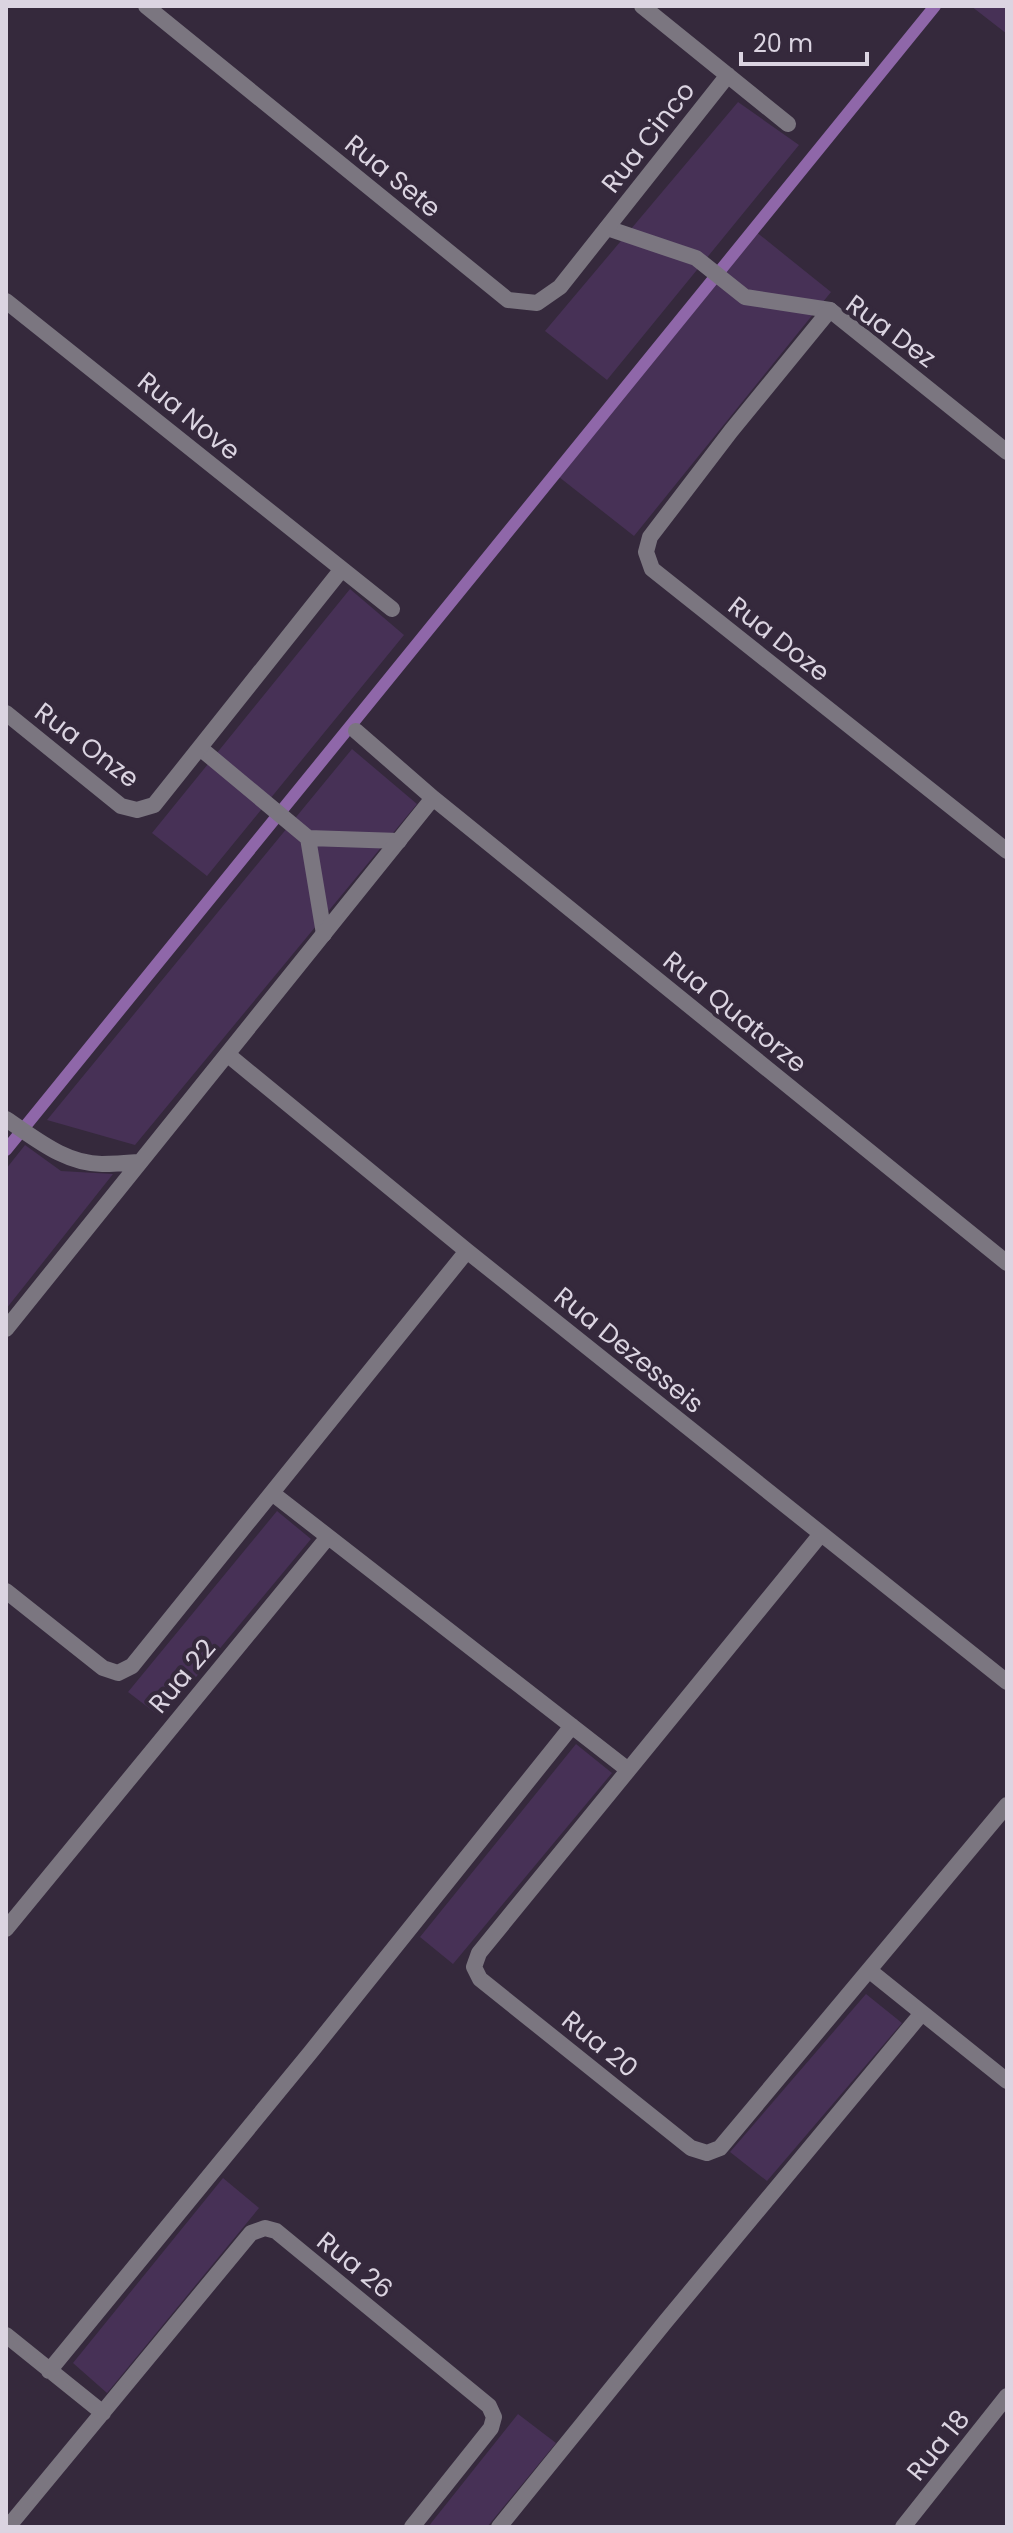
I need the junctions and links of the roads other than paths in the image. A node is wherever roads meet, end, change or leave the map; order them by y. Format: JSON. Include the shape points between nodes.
{"nodes":[{"id":1,"x":146,"y":6,"type":"edge"},
{"id":2,"x":642,"y":6,"type":"edge"},
{"id":3,"x":728,"y":75,"type":"junction"},
{"id":4,"x":788,"y":124,"type":"dead end"},
{"id":5,"x":607,"y":228,"type":"junction"},
{"id":6,"x":6,"y":301,"type":"edge"},
{"id":7,"x":830,"y":310,"type":"junction"},
{"id":8,"x":731,"y":431,"type":"joint"},
{"id":9,"x":1007,"y":452,"type":"edge"},
{"id":10,"x":342,"y":569,"type":"junction"},
{"id":11,"x":392,"y":609,"type":"dead end"},
{"id":12,"x":6,"y":713,"type":"edge"},
{"id":13,"x":356,"y":731,"type":"dead end"},
{"id":14,"x":200,"y":748,"type":"junction"},
{"id":15,"x":433,"y":798,"type":"junction"},
{"id":16,"x":303,"y":834,"type":"junction"},
{"id":17,"x":399,"y":841,"type":"junction"},
{"id":18,"x":1007,"y":851,"type":"edge"},
{"id":19,"x":324,"y":934,"type":"junction"},
{"id":20,"x":227,"y":1054,"type":"junction"},
{"id":21,"x":8,"y":1120,"type":"edge"},
{"id":22,"x":139,"y":1162,"type":"junction"},
{"id":23,"x":467,"y":1251,"type":"junction"},
{"id":24,"x":1007,"y":1263,"type":"edge"},
{"id":25,"x":6,"y":1329,"type":"edge"},
{"id":26,"x":272,"y":1493,"type":"junction"},
{"id":27,"x":821,"y":1534,"type":"junction"},
{"id":28,"x":328,"y":1537,"type":"junction"},
{"id":29,"x":6,"y":1591,"type":"edge"},
{"id":30,"x":1006,"y":1679,"type":"edge"},
{"id":31,"x":572,"y":1726,"type":"junction"},
{"id":32,"x":627,"y":1769,"type":"junction"},
{"id":33,"x":1007,"y":1805,"type":"edge"},
{"id":34,"x":6,"y":1929,"type":"edge"},
{"id":35,"x":870,"y":1971,"type":"junction"},
{"id":36,"x":922,"y":2013,"type":"junction"},
{"id":37,"x":1007,"y":2081,"type":"edge"},
{"id":38,"x":6,"y":2335,"type":"edge"},
{"id":39,"x":49,"y":2371,"type":"junction"},
{"id":40,"x":1007,"y":2396,"type":"edge"},
{"id":41,"x":103,"y":2413,"type":"junction"},
{"id":42,"x":904,"y":2525,"type":"edge"},
{"id":43,"x":8,"y":2527,"type":"edge"},
{"id":44,"x":412,"y":2527,"type":"edge"},
{"id":45,"x":499,"y":2527,"type":"edge"}],
"edges":[{"from":1,"to":5,"type":"street","name":"Rua Sete","via":[[508,300],[537,303],[560,287]]},
{"from":2,"to":3,"type":"street","name":"Rua Cinco"},
{"from":3,"to":4,"type":"street","name":"Rua Cinco"},
{"from":3,"to":5,"type":"street","name":"Rua Cinco"},
{"from":5,"to":7,"type":"street","via":[[696,258],[745,297]]},
{"from":6,"to":10,"type":"street","name":"Rua Nove"},
{"from":7,"to":8,"type":"street","name":"Rua Dez"},
{"from":7,"to":9,"type":"street","name":"Rua Dez"},
{"from":8,"to":18,"type":"street","name":"Rua Doze","via":[[650,537],[646,552],[652,569]]},
{"from":10,"to":11,"type":"street","name":"Rua Nove"},
{"from":10,"to":14,"type":"street","name":"Rua Onze"},
{"from":12,"to":14,"type":"street","name":"Rua Onze","via":[[121,806],[137,810],[154,805]]},
{"from":13,"to":15,"type":"street","name":"Rua Quatorze"},
{"from":14,"to":16,"type":"street"},
{"from":15,"to":17,"type":"street"},
{"from":15,"to":24,"type":"street","name":"Rua Quatorze"},
{"from":16,"to":17,"type":"street"},
{"from":16,"to":19,"type":"street"},
{"from":17,"to":19,"type":"street"},
{"from":19,"to":20,"type":"street"},
{"from":20,"to":22,"type":"street"},
{"from":20,"to":23,"type":"street","name":"Rua Dezesseis"},
{"from":21,"to":22,"type":"street","via":[[79,1161]]},
{"from":22,"to":25,"type":"street"},
{"from":23,"to":26,"type":"street","name":"Rua 22"},
{"from":23,"to":27,"type":"street","name":"Rua Dezesseis"},
{"from":26,"to":28,"type":"street"},
{"from":26,"to":29,"type":"street","name":"Rua 22","via":[[132,1666],[118,1673],[103,1668]]},
{"from":27,"to":30,"type":"street","name":"Rua Dezesseis"},
{"from":27,"to":32,"type":"street","name":"Rua 20"},
{"from":28,"to":31,"type":"street"},
{"from":28,"to":34,"type":"street","name":"Rua 22"},
{"from":31,"to":32,"type":"street"},
{"from":31,"to":39,"type":"street"},
{"from":32,"to":35,"type":"street","name":"Rua 20","via":[[479,1953],[474,1967],[480,1979],[691,2148],[707,2153],[720,2148]]},
{"from":33,"to":35,"type":"street","name":"Rua 20"},
{"from":35,"to":36,"type":"street"},
{"from":36,"to":37,"type":"street"},
{"from":36,"to":45,"type":"street"},
{"from":38,"to":39,"type":"street"},
{"from":39,"to":41,"type":"street"},
{"from":40,"to":42,"type":"street","name":"Rua 18"},
{"from":41,"to":43,"type":"street","name":"Rua 26"},
{"from":41,"to":44,"type":"street","name":"Rua 26","via":[[251,2233],[276,2231],[489,2406],[491,2428]]}]}
